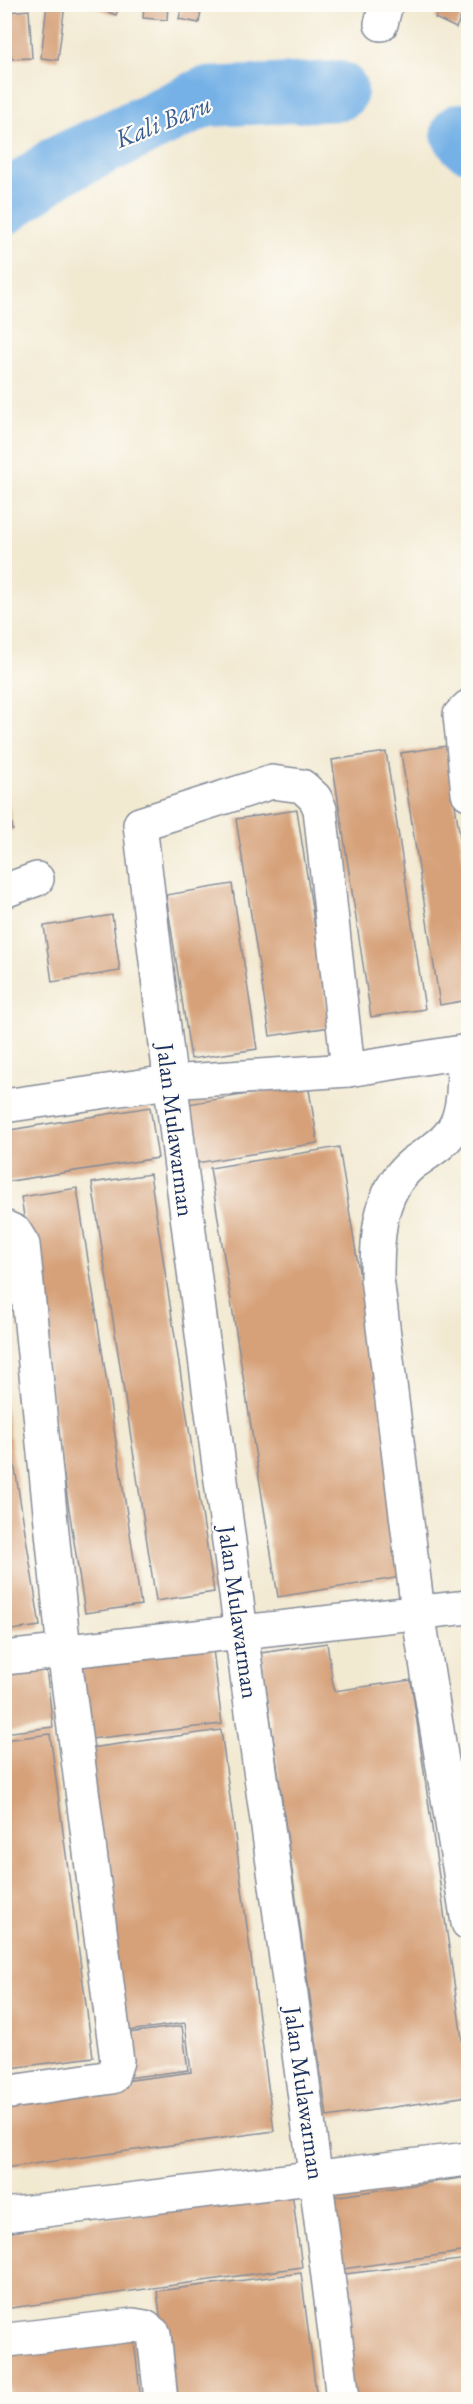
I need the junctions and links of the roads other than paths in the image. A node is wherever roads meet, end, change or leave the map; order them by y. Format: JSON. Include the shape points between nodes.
{"nodes":[{"id":1,"x":464,"y":716,"type":"edge"},
{"id":2,"x":468,"y":793,"type":"edge"},
{"id":3,"x":37,"y":879,"type":"dead end"},
{"id":4,"x":4,"y":891,"type":"edge"},
{"id":5,"x":466,"y":1051,"type":"edge"},
{"id":6,"x":348,"y":1070,"type":"junction"},
{"id":7,"x":170,"y":1082,"type":"junction"},
{"id":8,"x":4,"y":1106,"type":"edge"},
{"id":9,"x":4,"y":1227,"type":"edge"},
{"id":10,"x":468,"y":1607,"type":"edge"},
{"id":11,"x":418,"y":1612,"type":"junction"},
{"id":12,"x":241,"y":1631,"type":"junction"},
{"id":13,"x":64,"y":1652,"type":"junction"},
{"id":14,"x":4,"y":1658,"type":"edge"},
{"id":15,"x":468,"y":1923,"type":"edge"},
{"id":16,"x":4,"y":2093,"type":"edge"},
{"id":17,"x":468,"y":2159,"type":"edge"},
{"id":18,"x":317,"y":2178,"type":"junction"},
{"id":19,"x":4,"y":2215,"type":"edge"},
{"id":20,"x":4,"y":2342,"type":"edge"},
{"id":21,"x":161,"y":2400,"type":"edge"},
{"id":22,"x":343,"y":2400,"type":"edge"}],
"edges":[{"from":1,"to":2,"type":"street"},
{"from":3,"to":4,"type":"street"},
{"from":5,"to":6,"type":"street"},
{"from":5,"to":11,"type":"street","via":[[463,1103],[456,1125],[441,1144],[410,1166],[387,1196],[376,1245]]},
{"from":6,"to":7,"type":"street"},
{"from":6,"to":7,"type":"street","name":"Jalan Mulawarman","via":[[320,809],[302,786],[272,782],[140,824]]},
{"from":7,"to":8,"type":"street"},
{"from":7,"to":12,"type":"street","name":"Jalan Mulawarman"},
{"from":9,"to":13,"type":"street","via":[[15,1232],[23,1245]]},
{"from":10,"to":11,"type":"street"},
{"from":11,"to":12,"type":"street"},
{"from":11,"to":15,"type":"street"},
{"from":12,"to":13,"type":"street"},
{"from":12,"to":18,"type":"street","name":"Jalan Mulawarman"},
{"from":13,"to":14,"type":"street"},
{"from":13,"to":16,"type":"street","via":[[117,2061],[112,2077]]},
{"from":17,"to":18,"type":"street"},
{"from":18,"to":19,"type":"street"},
{"from":18,"to":22,"type":"street","name":"Jalan Mulawarman"},
{"from":20,"to":21,"type":"street","via":[[133,2325],[144,2327],[154,2334]]}]}
